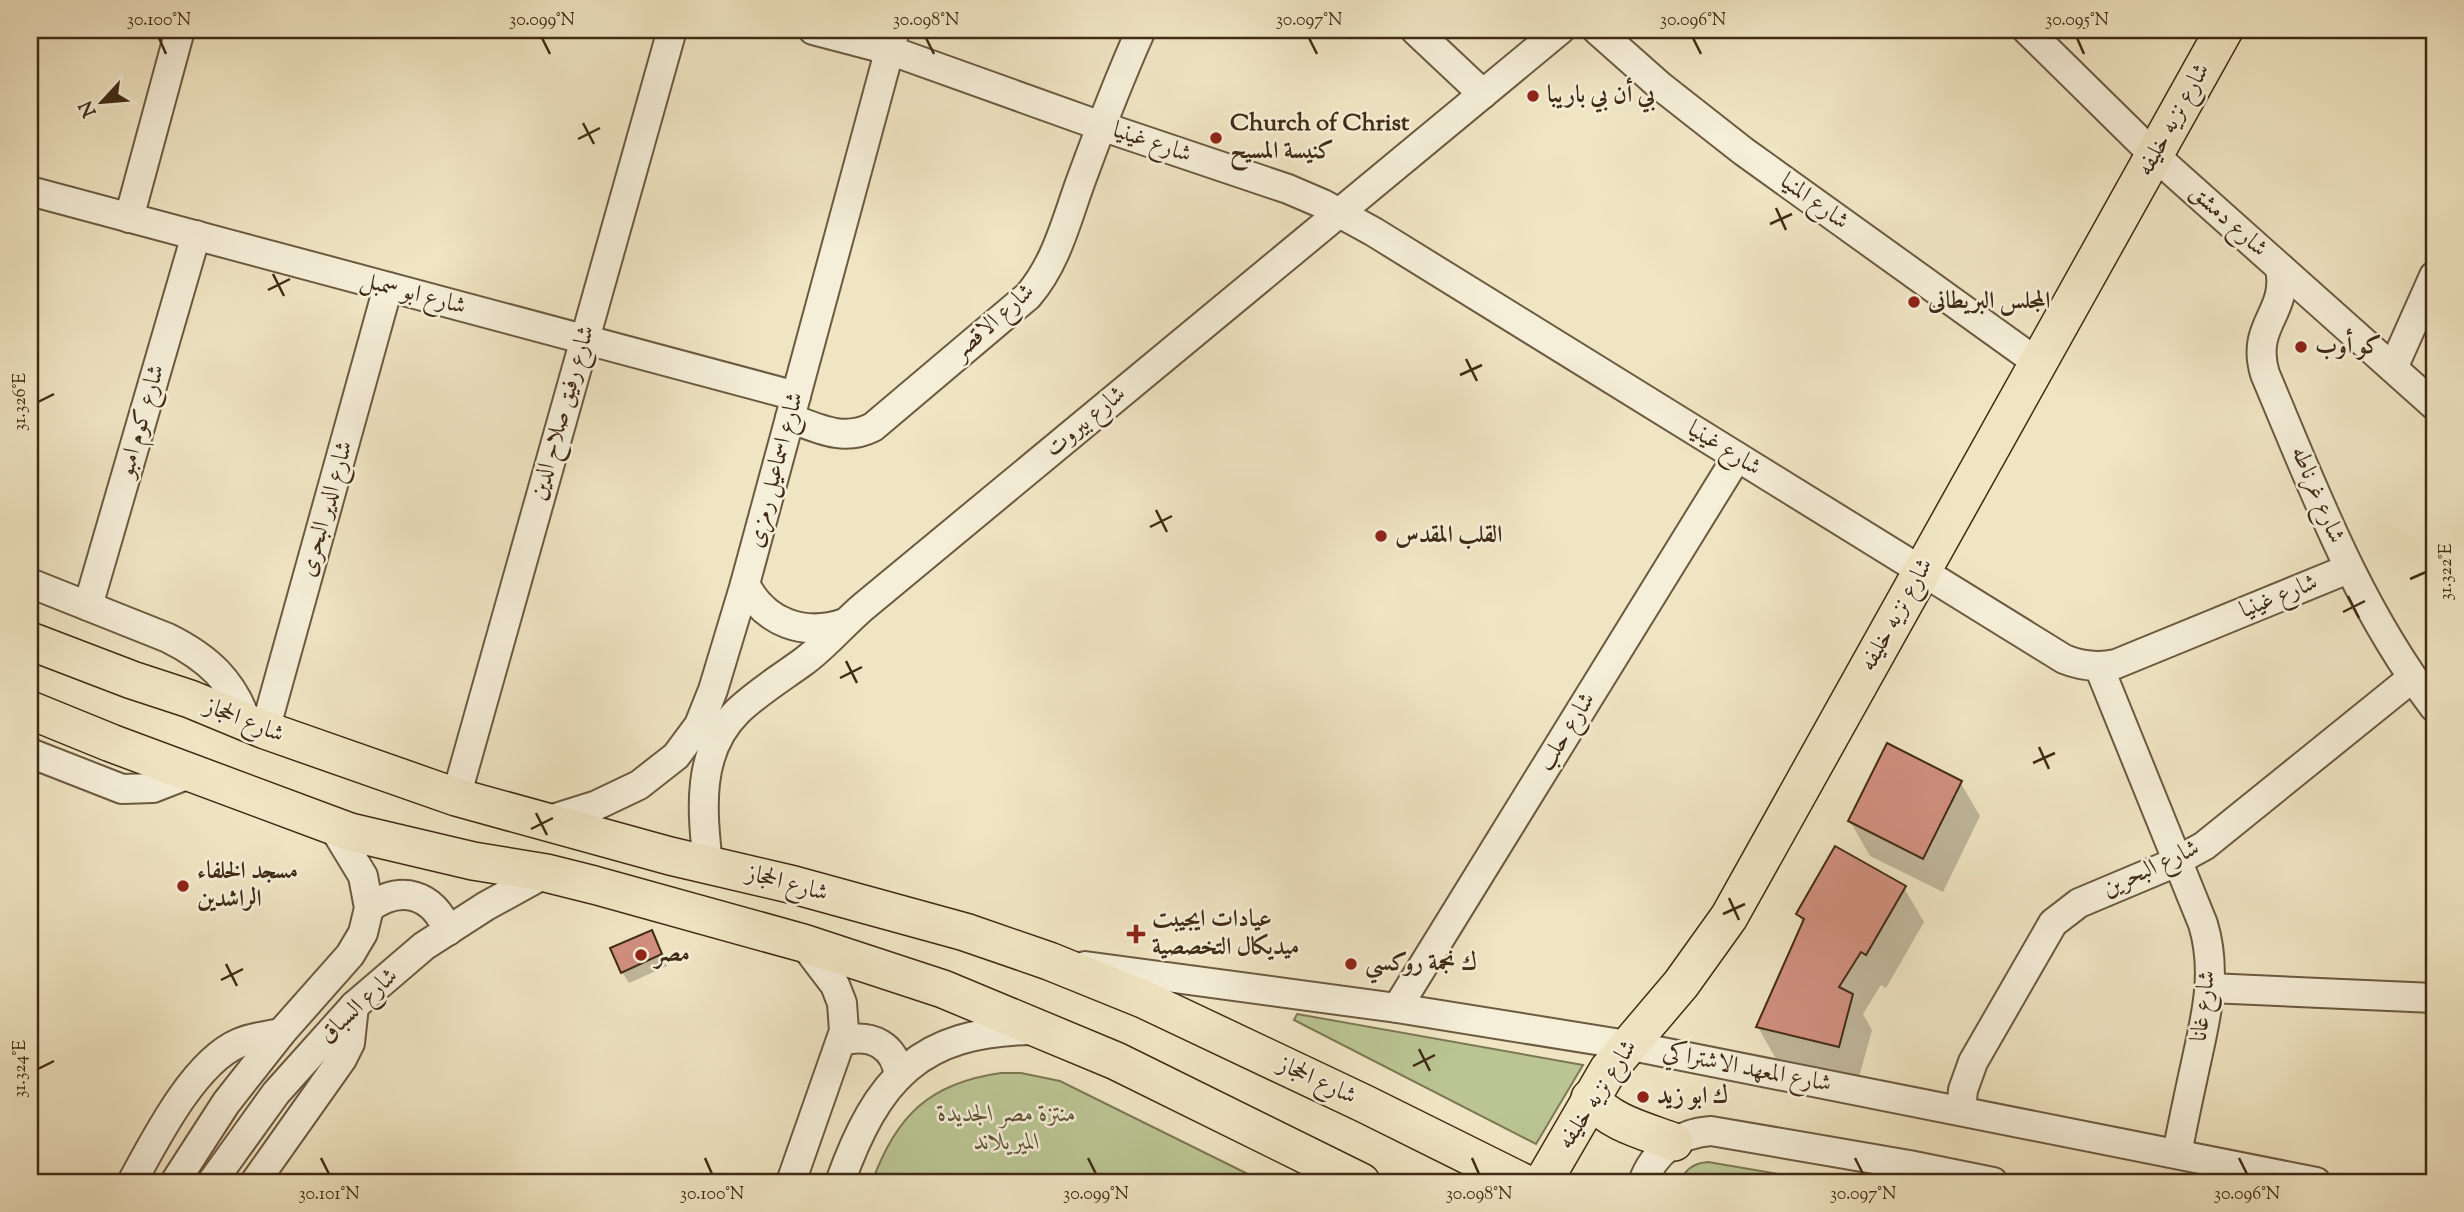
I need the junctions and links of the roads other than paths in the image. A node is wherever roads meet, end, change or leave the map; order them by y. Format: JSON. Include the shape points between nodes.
{"nodes":[{"id":1,"x":180,"y":30,"type":"edge"},
{"id":2,"x":672,"y":30,"type":"edge"},
{"id":3,"x":813,"y":30,"type":"edge"},
{"id":4,"x":1141,"y":30,"type":"edge"},
{"id":5,"x":1415,"y":30,"type":"edge"},
{"id":6,"x":1560,"y":30,"type":"edge"},
{"id":7,"x":1597,"y":30,"type":"edge"},
{"id":8,"x":2027,"y":30,"type":"edge"},
{"id":9,"x":2224,"y":30,"type":"edge"},
{"id":10,"x":892,"y":40,"type":"edge"},
{"id":11,"x":1483,"y":94,"type":"junction"},
{"id":12,"x":1101,"y":126,"type":"junction"},
{"id":13,"x":2154,"y":155,"type":"junction"},
{"id":14,"x":30,"y":191,"type":"edge"},
{"id":15,"x":1340,"y":212,"type":"junction"},
{"id":16,"x":129,"y":218,"type":"junction"},
{"id":17,"x":196,"y":235,"type":"junction"},
{"id":18,"x":2280,"y":268,"type":"junction"},
{"id":19,"x":2434,"y":276,"type":"edge"},
{"id":20,"x":388,"y":287,"type":"junction"},
{"id":21,"x":584,"y":339,"type":"junction"},
{"id":22,"x":2038,"y":363,"type":"junction"},
{"id":23,"x":2393,"y":368,"type":"junction"},
{"id":24,"x":2434,"y":405,"type":"edge"},
{"id":25,"x":793,"y":407,"type":"junction"},
{"id":26,"x":1737,"y":457,"type":"junction"},
{"id":27,"x":2348,"y":569,"type":"junction"},
{"id":28,"x":1922,"y":571,"type":"junction"},
{"id":29,"x":30,"y":583,"type":"edge"},
{"id":30,"x":745,"y":584,"type":"junction"},
{"id":31,"x":88,"y":606,"type":"junction"},
{"id":32,"x":845,"y":623,"type":"junction"},
{"id":33,"x":30,"y":641,"type":"edge"},
{"id":34,"x":2099,"y":667,"type":"junction"},
{"id":35,"x":2413,"y":678,"type":"junction"},
{"id":36,"x":2434,"y":707,"type":"edge"},
{"id":37,"x":30,"y":710,"type":"edge"},
{"id":38,"x":256,"y":727,"type":"junction"},
{"id":39,"x":30,"y":753,"type":"edge"},
{"id":40,"x":194,"y":772,"type":"junction"},
{"id":41,"x":456,"y":797,"type":"junction"},
{"id":42,"x":542,"y":822,"type":"junction"},
{"id":43,"x":332,"y":825,"type":"junction"},
{"id":44,"x":2178,"y":861,"type":"junction"},
{"id":45,"x":708,"y":864,"type":"junction"},
{"id":46,"x":546,"y":873,"type":"junction"},
{"id":47,"x":369,"y":908,"type":"junction"},
{"id":48,"x":448,"y":931,"type":"junction"},
{"id":49,"x":803,"y":943,"type":"junction"},
{"id":50,"x":1049,"y":961,"type":"junction"},
{"id":51,"x":2210,"y":988,"type":"junction"},
{"id":52,"x":2434,"y":998,"type":"edge"},
{"id":53,"x":354,"y":1006,"type":"junction"},
{"id":54,"x":1397,"y":1008,"type":"junction"},
{"id":55,"x":1044,"y":1030,"type":"junction"},
{"id":56,"x":281,"y":1033,"type":"junction"},
{"id":57,"x":842,"y":1041,"type":"junction"},
{"id":58,"x":1628,"y":1045,"type":"junction"},
{"id":59,"x":899,"y":1076,"type":"junction"},
{"id":60,"x":1590,"y":1098,"type":"junction"},
{"id":61,"x":1961,"y":1111,"type":"junction"},
{"id":62,"x":1387,"y":1115,"type":"junction"},
{"id":63,"x":1674,"y":1142,"type":"junction"},
{"id":64,"x":2177,"y":1154,"type":"junction"},
{"id":65,"x":1902,"y":1174,"type":"edge"},
{"id":66,"x":132,"y":1182,"type":"edge"},
{"id":67,"x":175,"y":1182,"type":"edge"},
{"id":68,"x":212,"y":1182,"type":"edge"},
{"id":69,"x":255,"y":1182,"type":"edge"},
{"id":70,"x":791,"y":1182,"type":"edge"},
{"id":71,"x":840,"y":1182,"type":"edge"},
{"id":72,"x":1362,"y":1182,"type":"edge"},
{"id":73,"x":1466,"y":1182,"type":"edge"},
{"id":74,"x":1522,"y":1182,"type":"edge"},
{"id":75,"x":1543,"y":1182,"type":"edge"},
{"id":76,"x":1643,"y":1182,"type":"edge"},
{"id":77,"x":1993,"y":1182,"type":"edge"},
{"id":78,"x":2316,"y":1182,"type":"edge"}],
"edges":[{"from":1,"to":16,"type":"street"},
{"from":2,"to":21,"type":"street","name":"شارع رفيق صلاح الدين"},
{"from":3,"to":10,"type":"street","name":"شارع غينيا"},
{"from":4,"to":12,"type":"street","name":"شارع الاقصر"},
{"from":5,"to":11,"type":"street"},
{"from":6,"to":11,"type":"street","name":"شارع بيروت"},
{"from":7,"to":22,"type":"street","name":"شارع المنيا","via":[[1722,135]]},
{"from":8,"to":13,"type":"street","name":"شارع دمشق"},
{"from":9,"to":13,"type":"main road","name":"شارع نزيه خليفه"},
{"from":10,"to":12,"type":"street","name":"شارع غينيا"},
{"from":10,"to":25,"type":"street","name":"شارع اسماعيل رمزى"},
{"from":11,"to":15,"type":"street","name":"شارع بيروت"},
{"from":12,"to":15,"type":"street","name":"شارع غينيا","via":[[1288,189]]},
{"from":12,"to":25,"type":"street","name":"شارع الاقصر","via":[[1054,258],[1019,304],[866,431],[840,435]]},
{"from":13,"to":18,"type":"street","name":"شارع دمشق"},
{"from":13,"to":22,"type":"main road","name":"شارع نزيه خليفه"},
{"from":14,"to":16,"type":"street","name":"شارع ابو سمبل"},
{"from":15,"to":26,"type":"street","name":"شارع غينيا"},
{"from":15,"to":32,"type":"street","name":"شارع بيروت"},
{"from":16,"to":17,"type":"street","name":"شارع ابو سمبل"},
{"from":17,"to":20,"type":"street","name":"شارع ابو سمبل"},
{"from":17,"to":31,"type":"street","name":"شارع كوم امبو"},
{"from":18,"to":23,"type":"street","name":"شارع دمشق"},
{"from":18,"to":27,"type":"street","name":"شارع غرناطه","via":[[2282,291],[2261,338],[2262,366]]},
{"from":19,"to":23,"type":"street"},
{"from":20,"to":21,"type":"street","name":"شارع ابو سمبل"},
{"from":20,"to":38,"type":"street","name":"شارع الدير البحرى"},
{"from":21,"to":25,"type":"street","name":"شارع ابو سمبل"},
{"from":21,"to":41,"type":"street","name":"شارع رفيق صلاح الدين"},
{"from":22,"to":28,"type":"main road","name":"شارع نزيه خليفه"},
{"from":23,"to":24,"type":"street","name":"شارع دمشق"},
{"from":25,"to":30,"type":"street","name":"شارع اسماعيل رمزى"},
{"from":26,"to":28,"type":"street","name":"شارع غينيا"},
{"from":26,"to":54,"type":"street","name":"شارع حلب"},
{"from":27,"to":34,"type":"street","name":"شارع غينيا","via":[[2124,661]]},
{"from":27,"to":35,"type":"street","name":"شارع غرناطه"},
{"from":28,"to":34,"type":"street","name":"شارع غينيا","via":[[2064,659]]},
{"from":28,"to":58,"type":"main road","name":"شارع نزيه خليفه","via":[[1729,917],[1681,984]]},
{"from":29,"to":31,"type":"street"},
{"from":30,"to":32,"type":"street","via":[[767,613],[791,626],[818,630]]},
{"from":30,"to":42,"type":"street","name":"شارع اسماعيل رمزى","via":[[713,690],[686,744],[639,785],[597,805]]},
{"from":31,"to":38,"type":"street","via":[[169,638],[198,656],[231,688]]},
{"from":32,"to":45,"type":"street","name":"شارع بيروت","via":[[722,729],[712,751],[704,792]]},
{"from":33,"to":38,"type":"main road","name":"شارع الحجاز"},
{"from":34,"to":44,"type":"street","name":"شارع غانا"},
{"from":35,"to":36,"type":"street","name":"شارع غرناطه"},
{"from":35,"to":44,"type":"street","name":"شارع البحرين","via":[[2221,834]]},
{"from":37,"to":40,"type":"main road"},
{"from":38,"to":41,"type":"main road","name":"شارع الحجاز"},
{"from":39,"to":40,"type":"street","via":[[128,790],[159,786]]},
{"from":40,"to":43,"type":"main road"},
{"from":41,"to":42,"type":"main road","name":"شارع الحجاز"},
{"from":42,"to":45,"type":"main road","name":"شارع الحجاز"},
{"from":43,"to":46,"type":"main road","via":[[473,862]]},
{"from":43,"to":47,"type":"street","via":[[363,877]]},
{"from":44,"to":51,"type":"street","name":"شارع غانا","via":[[2206,934]]},
{"from":44,"to":61,"type":"street","name":"شارع البحرين","via":[[2079,902],[2053,923],[1973,1062]]},
{"from":45,"to":50,"type":"main road","name":"شارع الحجاز","via":[[965,932]]},
{"from":46,"to":48,"type":"street","name":"شارع السباق"},
{"from":46,"to":49,"type":"main road"},
{"from":47,"to":48,"type":"street","via":[[390,896],[415,896],[436,909]]},
{"from":47,"to":56,"type":"street","name":"شارع السباق","via":[[363,933],[350,955]]},
{"from":48,"to":53,"type":"street","name":"شارع السباق"},
{"from":49,"to":55,"type":"main road","via":[[943,989]]},
{"from":49,"to":57,"type":"street","via":[[835,985],[844,1017]]},
{"from":50,"to":54,"type":"street","name":"شارع المعهد الاشتراكي"},
{"from":50,"to":62,"type":"main road","name":"شارع الحجاز","via":[[1143,999]]},
{"from":51,"to":52,"type":"street"},
{"from":51,"to":64,"type":"street","name":"شارع غانا"},
{"from":53,"to":68,"type":"street","name":"شارع السباق","via":[[276,1093]]},
{"from":53,"to":69,"type":"street","via":[[342,1059]]},
{"from":54,"to":58,"type":"street","name":"شارع المعهد الاشتراكي"},
{"from":55,"to":59,"type":"street","via":[[970,1036],[935,1050]]},
{"from":55,"to":72,"type":"main road","via":[[1116,1060]]},
{"from":56,"to":66,"type":"street","via":[[237,1043],[206,1067]]},
{"from":56,"to":67,"type":"street","name":"شارع السباق","via":[[226,1103]]},
{"from":57,"to":59,"type":"street","via":[[862,1037],[881,1044],[894,1058]]},
{"from":57,"to":70,"type":"street"},
{"from":58,"to":60,"type":"main road","name":"شارع نزيه خليفه"},
{"from":58,"to":61,"type":"street","name":"شارع المعهد الاشتراكي"},
{"from":59,"to":71,"type":"street","via":[[868,1114]]},
{"from":60,"to":63,"type":"main road","via":[[1619,1121]]},
{"from":60,"to":75,"type":"main road","name":"شارع نزيه خليفه"},
{"from":61,"to":64,"type":"street","name":"شارع المعهد الاشتراكي"},
{"from":62,"to":73,"type":"main road","via":[[1427,1159]]},
{"from":62,"to":74,"type":"main road","name":"شارع الحجاز"},
{"from":63,"to":65,"type":"street","via":[[1697,1133],[1718,1132]]},
{"from":63,"to":76,"type":"street","via":[[1655,1159]]},
{"from":64,"to":78,"type":"street","name":"شارع المعهد الاشتراكي"},
{"from":65,"to":77,"type":"street"}]}
